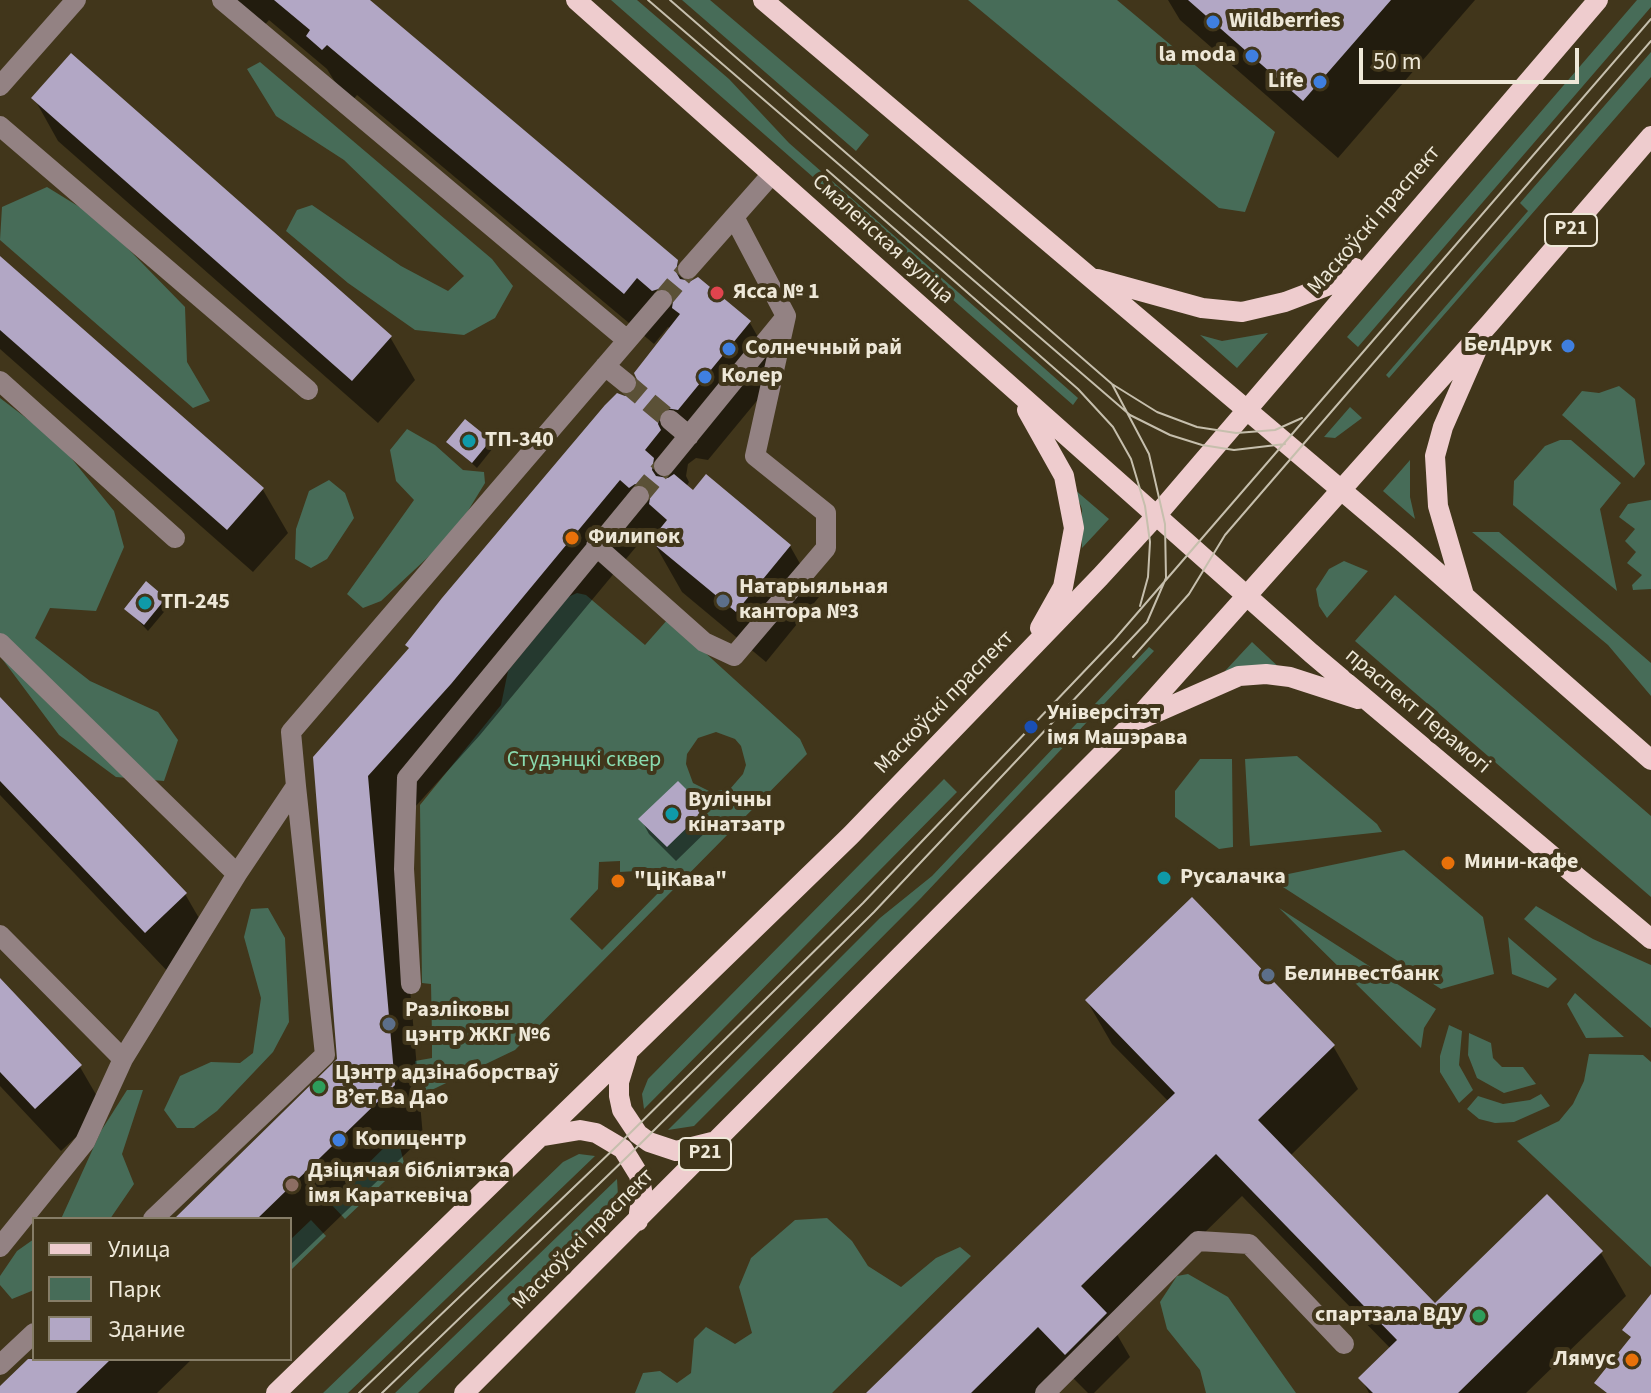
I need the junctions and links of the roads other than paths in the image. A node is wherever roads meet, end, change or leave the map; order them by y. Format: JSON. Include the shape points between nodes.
{"nodes":[{"id":1,"x":76,"y":0,"type":"edge"},
{"id":2,"x":222,"y":0,"type":"edge"},
{"id":3,"x":576,"y":0,"type":"edge"},
{"id":4,"x":763,"y":0,"type":"edge"},
{"id":5,"x":1598,"y":0,"type":"edge"},
{"id":6,"x":0,"y":86,"type":"edge"},
{"id":7,"x":0,"y":126,"type":"edge"},
{"id":8,"x":1651,"y":136,"type":"edge"},
{"id":9,"x":772,"y":174,"type":"junction"},
{"id":10,"x":734,"y":217,"type":"junction"},
{"id":11,"x":1387,"y":243,"type":"junction"},
{"id":12,"x":688,"y":269,"type":"tunnel mouth"},
{"id":13,"x":1086,"y":275,"type":"junction"},
{"id":14,"x":662,"y":300,"type":"tunnel mouth"},
{"id":15,"x":786,"y":316,"type":"junction"},
{"id":16,"x":1490,"y":323,"type":"junction"},
{"id":17,"x":627,"y":340,"type":"junction"},
{"id":18,"x":605,"y":366,"type":"junction"},
{"id":19,"x":0,"y":381,"type":"edge"},
{"id":20,"x":626,"y":383,"type":"tunnel mouth"},
{"id":21,"x":1013,"y":388,"type":"junction"},
{"id":22,"x":308,"y":390,"type":"dead end"},
{"id":23,"x":1245,"y":410,"type":"junction"},
{"id":24,"x":670,"y":420,"type":"tunnel mouth"},
{"id":25,"x":689,"y":436,"type":"junction"},
{"id":26,"x":664,"y":466,"type":"tunnel mouth"},
{"id":27,"x":1341,"y":490,"type":"junction"},
{"id":28,"x":639,"y":496,"type":"tunnel mouth"},
{"id":29,"x":1156,"y":516,"type":"junction"},
{"id":30,"x":175,"y":538,"type":"dead end"},
{"id":31,"x":596,"y":546,"type":"junction"},
{"id":32,"x":1464,"y":595,"type":"junction"},
{"id":33,"x":1246,"y":596,"type":"junction"},
{"id":34,"x":0,"y":643,"type":"edge"},
{"id":35,"x":1026,"y":653,"type":"junction"},
{"id":36,"x":1369,"y":703,"type":"junction"},
{"id":37,"x":1134,"y":722,"type":"junction"},
{"id":38,"x":1651,"y":760,"type":"edge"},
{"id":39,"x":296,"y":786,"type":"junction"},
{"id":40,"x":237,"y":874,"type":"junction"},
{"id":41,"x":0,"y":935,"type":"edge"},
{"id":42,"x":1651,"y":939,"type":"edge"},
{"id":43,"x":411,"y":984,"type":"dead end"},
{"id":44,"x":637,"y":1044,"type":"junction"},
{"id":45,"x":123,"y":1059,"type":"junction"},
{"id":46,"x":728,"y":1130,"type":"junction"},
{"id":47,"x":544,"y":1136,"type":"junction"},
{"id":48,"x":155,"y":1217,"type":"edge"},
{"id":49,"x":638,"y":1221,"type":"junction"},
{"id":50,"x":2,"y":1239,"type":"edge"},
{"id":51,"x":32,"y":1335,"type":"edge"},
{"id":52,"x":1344,"y":1344,"type":"dead end"},
{"id":53,"x":0,"y":1365,"type":"edge"},
{"id":54,"x":276,"y":1393,"type":"edge"},
{"id":55,"x":464,"y":1393,"type":"edge"},
{"id":56,"x":1045,"y":1393,"type":"edge"}],
"edges":[{"from":1,"to":6,"type":"street"},
{"from":2,"to":17,"type":"street"},
{"from":3,"to":9,"type":"main road","name":"Смаленская вуліца"},
{"from":4,"to":13,"type":"main road"},
{"from":5,"to":11,"type":"main road","name":"Маскоўскі праспект"},
{"from":7,"to":22,"type":"street"},
{"from":8,"to":16,"type":"main road","name":"Маскоўскі праспект","number":"Р21"},
{"from":9,"to":10,"type":"street"},
{"from":9,"to":21,"type":"main road","name":"Смаленская вуліца"},
{"from":10,"to":12,"type":"street"},
{"from":10,"to":15,"type":"street"},
{"from":11,"to":13,"type":"main road","via":[[1335,283],[1242,312],[1202,308]]},
{"from":11,"to":23,"type":"main road","name":"Маскоўскі праспект"},
{"from":13,"to":23,"type":"main road"},
{"from":14,"to":17,"type":"street"},
{"from":15,"to":25,"type":"street"},
{"from":15,"to":31,"type":"street","via":[[755,456],[826,513],[826,548],[734,656],[704,642]]},
{"from":16,"to":27,"type":"main road","name":"Маскоўскі праспект","number":"Р21"},
{"from":16,"to":32,"type":"main road","via":[[1448,414],[1435,456],[1438,506]]},
{"from":17,"to":18,"type":"street"},
{"from":18,"to":20,"type":"street"},
{"from":18,"to":39,"type":"street","via":[[291,732]]},
{"from":19,"to":30,"type":"street"},
{"from":21,"to":29,"type":"main road","name":"Смаленская вуліца"},
{"from":21,"to":35,"type":"main road","via":[[1064,476],[1074,528],[1063,587]]},
{"from":23,"to":27,"type":"main road"},
{"from":23,"to":29,"type":"main road","name":"Маскоўскі праспект"},
{"from":24,"to":25,"type":"street"},
{"from":25,"to":26,"type":"street"},
{"from":27,"to":32,"type":"main road"},
{"from":27,"to":33,"type":"main road","name":"Маскоўскі праспект","number":"Р21"},
{"from":28,"to":31,"type":"street"},
{"from":29,"to":33,"type":"main road","name":"праспект Перамогі"},
{"from":29,"to":35,"type":"main road","name":"Маскоўскі праспект"},
{"from":31,"to":43,"type":"street","via":[[407,778],[404,869]]},
{"from":32,"to":38,"type":"main road"},
{"from":33,"to":36,"type":"main road","name":"праспект Перамогі"},
{"from":33,"to":37,"type":"main road","name":"Маскоўскі праспект","number":"Р21"},
{"from":34,"to":40,"type":"street"},
{"from":35,"to":44,"type":"main road","name":"Маскоўскі праспект","via":[[851,835]]},
{"from":36,"to":37,"type":"main road","via":[[1290,677],[1239,676]]},
{"from":36,"to":42,"type":"main road","name":"праспект Перамогі"},
{"from":37,"to":46,"type":"main road","name":"Маскоўскі праспект","number":"Р21"},
{"from":39,"to":40,"type":"street"},
{"from":39,"to":48,"type":"street","via":[[325,1055]]},
{"from":40,"to":45,"type":"street"},
{"from":41,"to":45,"type":"street"},
{"from":44,"to":46,"type":"main road","via":[[619,1082],[622,1110],[638,1134],[676,1151],[704,1146]]},
{"from":44,"to":47,"type":"main road","name":"Маскоўскі праспект"},
{"from":45,"to":50,"type":"street","via":[[85,1142]]},
{"from":46,"to":49,"type":"main road","name":"Маскоўскі праспект","number":"Р21"},
{"from":47,"to":49,"type":"main road","via":[[596,1133],[623,1149],[639,1175]]},
{"from":47,"to":54,"type":"main road","name":"Маскоўскі праспект"},
{"from":49,"to":55,"type":"main road","name":"Маскоўскі праспект","number":"Р21"},
{"from":51,"to":53,"type":"street"},
{"from":52,"to":56,"type":"street","via":[[1249,1244],[1198,1241]]}]}
